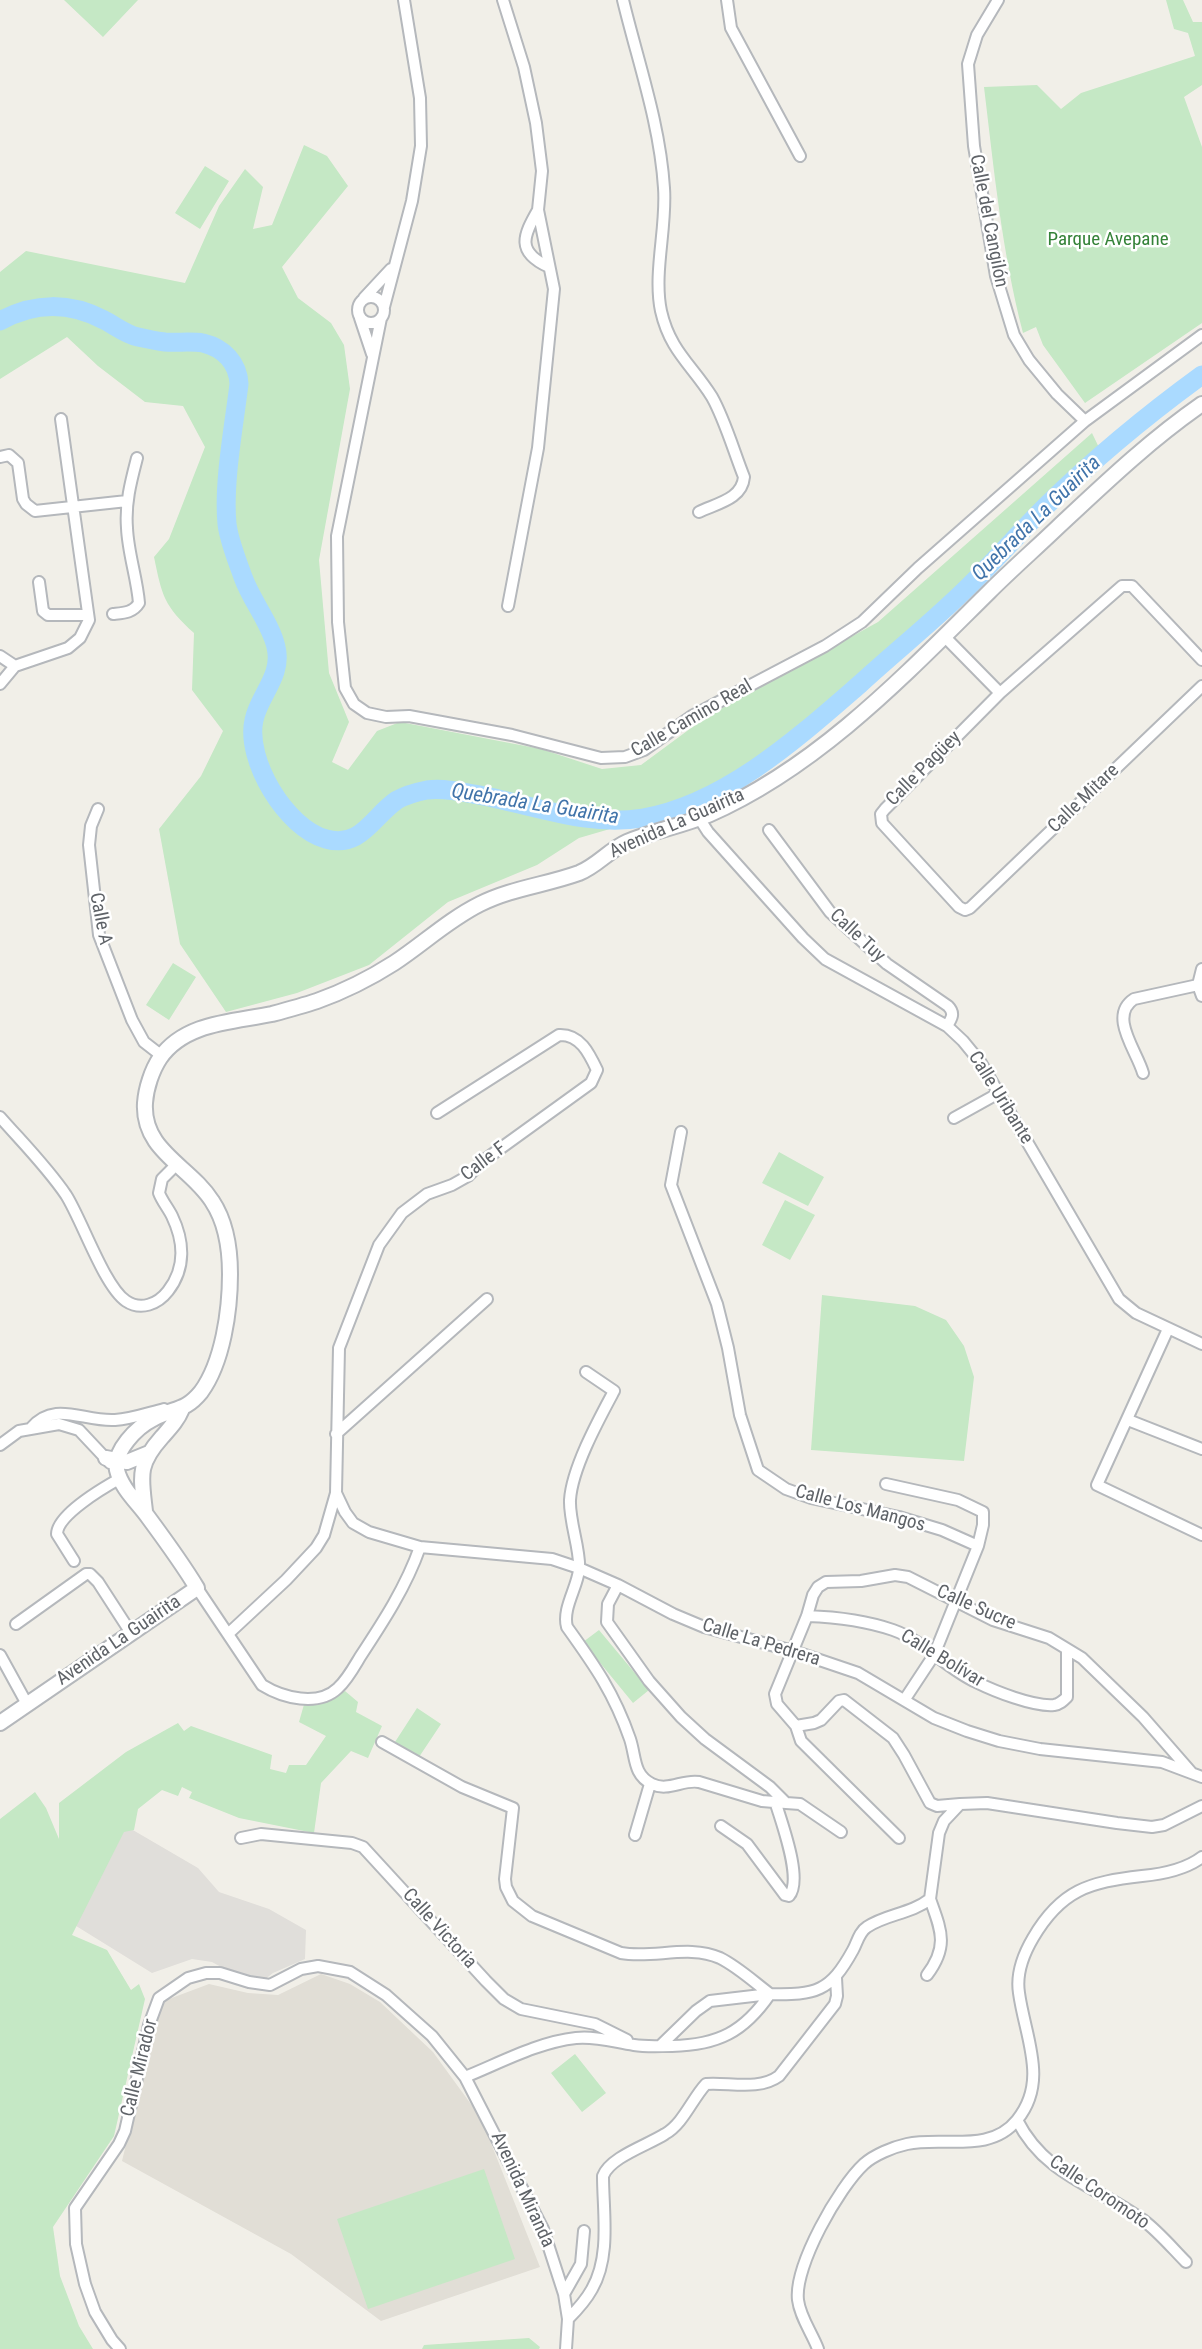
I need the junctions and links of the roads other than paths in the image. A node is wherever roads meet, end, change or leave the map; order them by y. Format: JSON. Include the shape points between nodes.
{"nodes":[{"id":1,"x":404,"y":0,"type":"edge"},
{"id":2,"x":503,"y":0,"type":"edge"},
{"id":3,"x":623,"y":0,"type":"edge"},
{"id":4,"x":727,"y":0,"type":"edge"},
{"id":5,"x":998,"y":0,"type":"edge"},
{"id":6,"x":800,"y":156,"type":"dead end"},
{"id":7,"x":538,"y":210,"type":"junction"},
{"id":8,"x":393,"y":267,"type":"junction"},
{"id":9,"x":549,"y":267,"type":"junction"},
{"id":10,"x":360,"y":301,"type":"junction"},
{"id":11,"x":382,"y":313,"type":"junction"},
{"id":12,"x":360,"y":318,"type":"junction"},
{"id":13,"x":1202,"y":335,"type":"edge"},
{"id":14,"x":373,"y":356,"type":"junction"},
{"id":15,"x":1200,"y":409,"type":"edge"},
{"id":16,"x":61,"y":419,"type":"dead end"},
{"id":17,"x":1085,"y":421,"type":"junction"},
{"id":18,"x":0,"y":457,"type":"edge"},
{"id":19,"x":137,"y":458,"type":"dead end"},
{"id":20,"x":127,"y":501,"type":"junction"},
{"id":21,"x":73,"y":507,"type":"junction"},
{"id":22,"x":699,"y":512,"type":"dead end"},
{"id":23,"x":39,"y":582,"type":"dead end"},
{"id":24,"x":508,"y":606,"type":"dead end"},
{"id":25,"x":113,"y":614,"type":"dead end"},
{"id":26,"x":88,"y":615,"type":"junction"},
{"id":27,"x":944,"y":636,"type":"junction"},
{"id":28,"x":0,"y":656,"type":"edge"},
{"id":29,"x":1202,"y":660,"type":"edge"},
{"id":30,"x":15,"y":666,"type":"junction"},
{"id":31,"x":0,"y":684,"type":"edge"},
{"id":32,"x":1202,"y":685,"type":"edge"},
{"id":33,"x":1000,"y":694,"type":"junction"},
{"id":34,"x":99,"y":809,"type":"dead end"},
{"id":35,"x":699,"y":818,"type":"junction"},
{"id":36,"x":769,"y":830,"type":"dead end"},
{"id":37,"x":965,"y":910,"type":"joint"},
{"id":38,"x":1202,"y":969,"type":"edge"},
{"id":39,"x":1200,"y":991,"type":"edge"},
{"id":40,"x":947,"y":1026,"type":"junction"},
{"id":41,"x":162,"y":1056,"type":"junction"},
{"id":42,"x":1143,"y":1073,"type":"dead end"},
{"id":43,"x":999,"y":1093,"type":"junction"},
{"id":44,"x":437,"y":1113,"type":"dead end"},
{"id":45,"x":0,"y":1117,"type":"edge"},
{"id":46,"x":954,"y":1118,"type":"dead end"},
{"id":47,"x":681,"y":1132,"type":"dead end"},
{"id":48,"x":176,"y":1165,"type":"junction"},
{"id":49,"x":487,"y":1299,"type":"dead end"},
{"id":50,"x":1168,"y":1329,"type":"junction"},
{"id":51,"x":1202,"y":1344,"type":"edge"},
{"id":52,"x":586,"y":1372,"type":"dead end"},
{"id":53,"x":182,"y":1409,"type":"junction"},
{"id":54,"x":1128,"y":1420,"type":"junction"},
{"id":55,"x":31,"y":1428,"type":"junction"},
{"id":56,"x":336,"y":1434,"type":"junction"},
{"id":57,"x":0,"y":1445,"type":"edge"},
{"id":58,"x":1202,"y":1449,"type":"edge"},
{"id":59,"x":150,"y":1452,"type":"junction"},
{"id":60,"x":115,"y":1468,"type":"junction"},
{"id":61,"x":886,"y":1484,"type":"dead end"},
{"id":62,"x":336,"y":1493,"type":"junction"},
{"id":63,"x":145,"y":1512,"type":"junction"},
{"id":64,"x":1202,"y":1535,"type":"edge"},
{"id":65,"x":978,"y":1546,"type":"junction"},
{"id":66,"x":420,"y":1547,"type":"junction"},
{"id":67,"x":74,"y":1562,"type":"dead end"},
{"id":68,"x":579,"y":1568,"type":"junction"},
{"id":69,"x":618,"y":1585,"type":"junction"},
{"id":70,"x":197,"y":1588,"type":"junction"},
{"id":71,"x":955,"y":1600,"type":"junction"},
{"id":72,"x":807,"y":1616,"type":"junction"},
{"id":73,"x":16,"y":1624,"type":"dead end"},
{"id":74,"x":131,"y":1633,"type":"junction"},
{"id":75,"x":228,"y":1634,"type":"junction"},
{"id":76,"x":1067,"y":1649,"type":"junction"},
{"id":77,"x":793,"y":1651,"type":"junction"},
{"id":78,"x":0,"y":1654,"type":"edge"},
{"id":79,"x":934,"y":1655,"type":"junction"},
{"id":80,"x":905,"y":1699,"type":"junction"},
{"id":81,"x":27,"y":1704,"type":"junction"},
{"id":82,"x":0,"y":1723,"type":"edge"},
{"id":83,"x":796,"y":1726,"type":"junction"},
{"id":84,"x":382,"y":1742,"type":"dead end"},
{"id":85,"x":1198,"y":1775,"type":"edge"},
{"id":86,"x":650,"y":1784,"type":"junction"},
{"id":87,"x":781,"y":1804,"type":"junction"},
{"id":88,"x":960,"y":1804,"type":"junction"},
{"id":89,"x":1202,"y":1806,"type":"edge"},
{"id":90,"x":721,"y":1826,"type":"dead end"},
{"id":91,"x":841,"y":1832,"type":"dead end"},
{"id":92,"x":635,"y":1835,"type":"dead end"},
{"id":93,"x":241,"y":1838,"type":"dead end"},
{"id":94,"x":899,"y":1838,"type":"dead end"},
{"id":95,"x":1202,"y":1857,"type":"edge"},
{"id":96,"x":930,"y":1899,"type":"junction"},
{"id":97,"x":927,"y":1975,"type":"dead end"},
{"id":98,"x":836,"y":1978,"type":"junction"},
{"id":99,"x":770,"y":1994,"type":"junction"},
{"id":100,"x":635,"y":2045,"type":"junction"},
{"id":101,"x":660,"y":2046,"type":"junction"},
{"id":102,"x":465,"y":2077,"type":"junction"},
{"id":103,"x":1017,"y":2120,"type":"junction"},
{"id":104,"x":584,"y":2231,"type":"dead end"},
{"id":105,"x":1186,"y":2262,"type":"dead end"},
{"id":106,"x":564,"y":2294,"type":"junction"},
{"id":107,"x":568,"y":2319,"type":"junction"},
{"id":108,"x":120,"y":2349,"type":"edge"},
{"id":109,"x":566,"y":2349,"type":"edge"},
{"id":110,"x":818,"y":2349,"type":"edge"}],
"edges":[{"from":1,"to":8,"type":"street","via":[[420,98],[421,146]]},
{"from":2,"to":7,"type":"street","via":[[536,123],[542,172]]},
{"from":3,"to":22,"type":"street","via":[[660,147],[664,189],[661,309],[671,341],[713,399],[744,477],[739,493]]},
{"from":4,"to":6,"type":"street","via":[[731,28]]},
{"from":5,"to":17,"type":"street","name":"Calle del Cangilón","via":[[968,64],[974,146],[996,276],[1014,335],[1029,360]]},
{"from":7,"to":9,"type":"street"},
{"from":7,"to":9,"type":"street","via":[[527,229],[525,246],[532,257]]},
{"from":8,"to":10,"type":"street"},
{"from":8,"to":11,"type":"street"},
{"from":9,"to":24,"type":"street","via":[[553,298],[538,448]]},
{"from":10,"to":11,"type":"street","via":[[377,298]]},
{"from":10,"to":12,"type":"street"},
{"from":11,"to":12,"type":"street","via":[[370,323]]},
{"from":11,"to":14,"type":"street"},
{"from":12,"to":14,"type":"street"},
{"from":13,"to":17,"type":"street"},
{"from":14,"to":17,"type":"street","name":"Calle Camino Real","via":[[337,536],[340,650],[345,688],[354,704],[386,717],[410,716],[512,735],[601,758],[644,750],[692,716],[862,622]]},
{"from":15,"to":27,"type":"street","name":"Avenida La Guairita","via":[[1135,456]]},
{"from":16,"to":21,"type":"street"},
{"from":18,"to":21,"type":"street","via":[[9,455],[18,463],[23,499],[32,510]]},
{"from":19,"to":20,"type":"street"},
{"from":20,"to":21,"type":"street"},
{"from":20,"to":25,"type":"street","via":[[128,542],[139,603],[127,613]]},
{"from":21,"to":26,"type":"street"},
{"from":23,"to":26,"type":"street","via":[[43,611],[48,615]]},
{"from":26,"to":30,"type":"street","via":[[76,643]]},
{"from":27,"to":33,"type":"street"},
{"from":27,"to":35,"type":"street","name":"Avenida La Guairita","via":[[846,726],[793,767]]},
{"from":28,"to":30,"type":"street"},
{"from":29,"to":33,"type":"street","name":"Calle Pagüey","via":[[1132,586],[1122,586]]},
{"from":30,"to":31,"type":"street"},
{"from":32,"to":37,"type":"street","name":"Calle Mitare"},
{"from":33,"to":37,"type":"street","name":"Calle Pagüey","via":[[881,814],[882,823]]},
{"from":34,"to":41,"type":"street","name":"Calle A","via":[[89,845],[99,935],[132,1020],[144,1042]]},
{"from":35,"to":40,"type":"street","name":"Calle Uribante","via":[[825,959]]},
{"from":35,"to":41,"type":"street","name":"Avenida La Guairita","via":[[622,844],[586,871],[513,890],[476,906],[346,991],[204,1028],[183,1037]]},
{"from":36,"to":40,"type":"street","name":"Calle Tuy","via":[[830,912],[887,964],[948,1006],[953,1015]]},
{"from":38,"to":39,"type":"street"},
{"from":39,"to":42,"type":"street","via":[[1134,999],[1127,1004],[1122,1021]]},
{"from":40,"to":43,"type":"street","name":"Calle Uribante","via":[[971,1049]]},
{"from":41,"to":48,"type":"street","name":"Avenida La Guairita","via":[[147,1093],[146,1118],[152,1136]]},
{"from":43,"to":46,"type":"street"},
{"from":43,"to":50,"type":"street","name":"Calle Uribante","via":[[1119,1299]]},
{"from":44,"to":56,"type":"street","name":"Calle F","via":[[559,1035],[574,1037],[588,1050],[597,1070],[591,1083],[468,1176],[402,1213],[379,1245],[340,1348]]},
{"from":45,"to":48,"type":"street","via":[[66,1196],[114,1289],[130,1303],[148,1306],[156,1302],[179,1269],[182,1245],[159,1193],[162,1179]]},
{"from":47,"to":65,"type":"street","name":"Calle Los Mangos","via":[[671,1185],[717,1304],[740,1415],[758,1470],[811,1499],[898,1517]]},
{"from":48,"to":53,"type":"street","name":"Avenida La Guairita","via":[[212,1200],[225,1231],[230,1261],[229,1314],[220,1347],[205,1387]]},
{"from":49,"to":56,"type":"street"},
{"from":50,"to":51,"type":"street","name":"Calle Uribante"},
{"from":50,"to":54,"type":"street"},
{"from":52,"to":68,"type":"street","via":[[614,1391],[572,1487]]},
{"from":53,"to":55,"type":"street","via":[[116,1420],[51,1413]]},
{"from":53,"to":59,"type":"street","name":"Avenida La Guairita"},
{"from":53,"to":60,"type":"street","name":"Avenida La Guairita","via":[[147,1422],[122,1449]]},
{"from":54,"to":58,"type":"street"},
{"from":54,"to":64,"type":"street","via":[[1097,1485]]},
{"from":55,"to":57,"type":"street"},
{"from":55,"to":60,"type":"street","via":[[74,1427]]},
{"from":56,"to":62,"type":"street","name":"Calle F"},
{"from":59,"to":60,"type":"street"},
{"from":59,"to":63,"type":"street","name":"Avenida La Guairita","via":[[141,1473]]},
{"from":60,"to":63,"type":"street","name":"Avenida La Guairita"},
{"from":60,"to":67,"type":"street","via":[[101,1489],[59,1524],[57,1534]]},
{"from":61,"to":65,"type":"street","via":[[958,1500],[983,1512]]},
{"from":62,"to":66,"type":"street","name":"Calle La Pedrera","via":[[353,1522],[369,1532]]},
{"from":62,"to":75,"type":"street","name":"Calle F","via":[[316,1548]]},
{"from":63,"to":70,"type":"street","name":"Avenida La Guairita"},
{"from":65,"to":71,"type":"street"},
{"from":66,"to":68,"type":"street","name":"Calle La Pedrera","via":[[552,1559]]},
{"from":66,"to":75,"type":"street","via":[[397,1599],[372,1639],[338,1689],[324,1697],[277,1695],[262,1685]]},
{"from":68,"to":69,"type":"street","name":"Calle La Pedrera"},
{"from":68,"to":86,"type":"street","via":[[566,1625],[609,1687],[638,1773]]},
{"from":69,"to":77,"type":"street","name":"Calle La Pedrera","via":[[704,1627]]},
{"from":69,"to":87,"type":"street","via":[[606,1618],[624,1649],[681,1717],[770,1787]]},
{"from":70,"to":74,"type":"street","name":"Avenida La Guairita"},
{"from":70,"to":75,"type":"street"},
{"from":71,"to":72,"type":"street","name":"Calle Sucre","via":[[895,1575],[826,1581],[813,1595]]},
{"from":71,"to":76,"type":"street","name":"Calle Sucre","via":[[993,1620],[1049,1637]]},
{"from":71,"to":79,"type":"street"},
{"from":72,"to":77,"type":"street","name":"Calle Sucre"},
{"from":72,"to":79,"type":"street","name":"Calle Bolívar","via":[[893,1630]]},
{"from":73,"to":74,"type":"street","via":[[90,1574]]},
{"from":74,"to":81,"type":"street","name":"Avenida La Guairita"},
{"from":76,"to":79,"type":"street","name":"Calle Bolívar","via":[[1067,1696],[1057,1705],[974,1682]]},
{"from":76,"to":85,"type":"street","name":"Calle Sucre","via":[[1082,1658]]},
{"from":77,"to":80,"type":"street","name":"Calle La Pedrera","via":[[858,1674]]},
{"from":77,"to":83,"type":"street","name":"Calle Sucre","via":[[775,1697]]},
{"from":78,"to":81,"type":"street"},
{"from":79,"to":80,"type":"street"},
{"from":80,"to":85,"type":"street","name":"Calle La Pedrera","via":[[934,1718],[999,1741],[1162,1762]]},
{"from":81,"to":82,"type":"street","name":"Avenida La Guairita"},
{"from":83,"to":88,"type":"street","via":[[817,1722],[844,1700],[893,1738],[930,1803]]},
{"from":83,"to":94,"type":"street","via":[[801,1741]]},
{"from":84,"to":99,"type":"street","via":[[462,1787],[512,1807],[506,1884],[513,1901],[526,1913],[621,1953],[718,1957]]},
{"from":86,"to":87,"type":"street","via":[[662,1787],[694,1781]]},
{"from":86,"to":92,"type":"street"},
{"from":87,"to":90,"type":"street","via":[[793,1872],[789,1896],[747,1844]]},
{"from":87,"to":91,"type":"street","via":[[800,1804]]},
{"from":88,"to":89,"type":"street","via":[[987,1803],[1152,1827]]},
{"from":88,"to":96,"type":"street","via":[[939,1833]]},
{"from":93,"to":100,"type":"street","name":"Calle Victoria","via":[[261,1834],[363,1847],[512,2005],[595,2024]]},
{"from":95,"to":103,"type":"street","via":[[1160,1874],[1082,1889],[1049,1913],[1028,1947],[1017,1980],[1035,2077]]},
{"from":96,"to":97,"type":"street","via":[[942,1942],[938,1960]]},
{"from":96,"to":98,"type":"street","via":[[867,1927]]},
{"from":98,"to":99,"type":"street","via":[[809,1992]]},
{"from":98,"to":107,"type":"street","via":[[835,2004],[779,2077],[760,2083],[705,2084],[670,2132],[604,2171],[602,2264],[591,2291]]},
{"from":99,"to":101,"type":"street","via":[[710,2001]]},
{"from":99,"to":101,"type":"street","via":[[753,2017],[730,2034],[696,2045]]},
{"from":100,"to":101,"type":"street"},
{"from":100,"to":102,"type":"street","via":[[605,2039],[563,2040]]},
{"from":102,"to":106,"type":"street","name":"Avenida Miranda","via":[[543,2229]]},
{"from":102,"to":108,"type":"street","name":"Calle Mirador","via":[[432,2036],[386,1995],[349,1972],[329,1966],[301,1969],[270,1985],[206,1973],[188,1978],[159,1998],[125,2131],[75,2208],[76,2244],[85,2284],[95,2312]]},
{"from":103,"to":105,"type":"street","name":"Calle Coromoto","via":[[1027,2139],[1059,2169],[1144,2221]]},
{"from":103,"to":110,"type":"street","via":[[1000,2134],[978,2141],[905,2144],[866,2162],[851,2178],[832,2204],[798,2288],[798,2301]]},
{"from":104,"to":106,"type":"street","via":[[581,2264]]},
{"from":106,"to":107,"type":"street","name":"Avenida Miranda"},
{"from":107,"to":109,"type":"street","name":"Avenida Miranda"}]}
